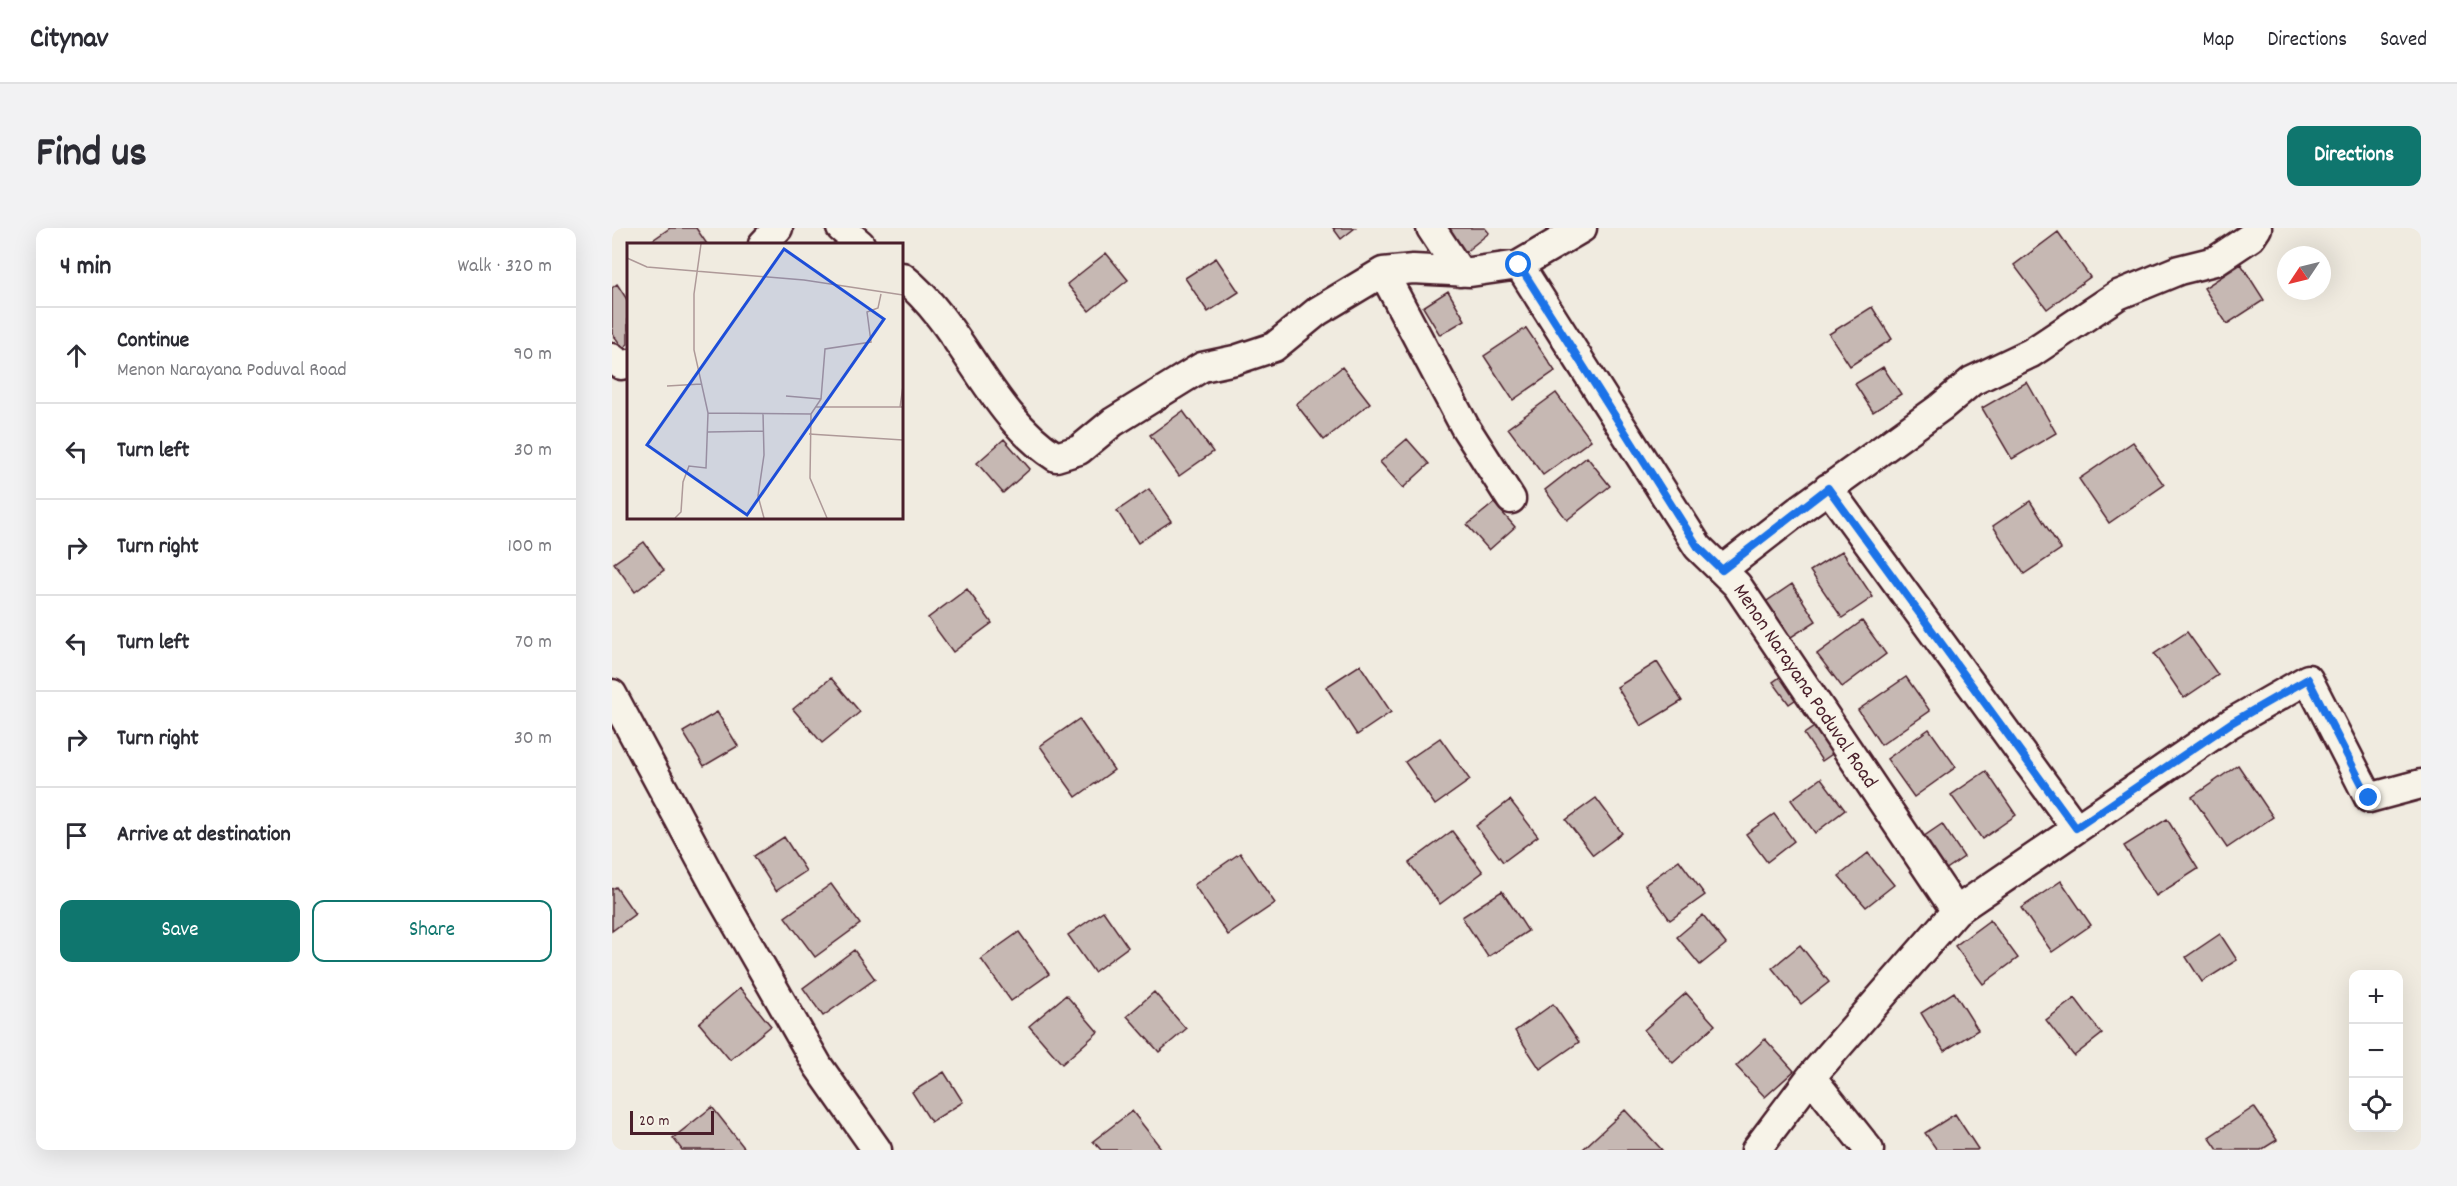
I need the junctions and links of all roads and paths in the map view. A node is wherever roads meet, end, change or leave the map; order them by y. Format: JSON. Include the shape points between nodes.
{"nodes":[{"id":1,"x":778,"y":228,"type":"edge"},
{"id":2,"x":841,"y":228,"type":"edge"},
{"id":3,"x":1431,"y":228,"type":"edge"},
{"id":4,"x":1582,"y":228,"type":"edge"},
{"id":5,"x":2257,"y":228,"type":"edge"},
{"id":6,"x":764,"y":243,"type":"edge"},
{"id":7,"x":859,"y":243,"type":"edge"},
{"id":8,"x":1519,"y":265,"type":"junction"},
{"id":9,"x":1383,"y":272,"type":"junction"},
{"id":10,"x":1460,"y":272,"type":"junction"},
{"id":11,"x":903,"y":278,"type":"edge"},
{"id":12,"x":612,"y":358,"type":"edge"},
{"id":13,"x":627,"y":364,"type":"edge"},
{"id":14,"x":1828,"y":488,"type":"junction"},
{"id":15,"x":1511,"y":499,"type":"dead end"},
{"id":16,"x":1722,"y":570,"type":"junction"},
{"id":17,"x":612,"y":694,"type":"edge"},
{"id":18,"x":2421,"y":784,"type":"edge"},
{"id":19,"x":2076,"y":828,"type":"junction"},
{"id":20,"x":1956,"y":910,"type":"junction"},
{"id":21,"x":1811,"y":1077,"type":"junction"},
{"id":22,"x":877,"y":1150,"type":"edge"},
{"id":23,"x":1756,"y":1150,"type":"edge"},
{"id":24,"x":1869,"y":1150,"type":"edge"}],
"edges":[{"from":1,"to":6,"type":"street"},
{"from":2,"to":7,"type":"street"},
{"from":3,"to":10,"type":"street"},
{"from":4,"to":8,"type":"street"},
{"from":5,"to":14,"type":"street","via":[[2252,237],[2215,261],[2179,270],[2118,295],[2031,353],[1972,381]]},
{"from":8,"to":10,"type":"street"},
{"from":8,"to":16,"type":"street","name":"Menon Narayana Poduval Road","via":[[1698,547]]},
{"from":9,"to":10,"type":"street"},
{"from":9,"to":11,"type":"street","via":[[1318,311],[1274,347],[1202,367],[1113,422],[1080,450],[1056,457],[1031,438],[991,391],[919,290]]},
{"from":9,"to":15,"type":"street","via":[[1445,390]]},
{"from":12,"to":13,"type":"street","via":[[621,365]]},
{"from":14,"to":16,"type":"street"},
{"from":14,"to":19,"type":"street"},
{"from":16,"to":20,"type":"street","name":"Menon Narayana Poduval Road","via":[[1737,585]]},
{"from":17,"to":22,"type":"street","via":[[818,1066]]},
{"from":18,"to":19,"type":"street","via":[[2369,798],[2308,679],[2231,723]]},
{"from":19,"to":20,"type":"street"},
{"from":20,"to":21,"type":"street"},
{"from":21,"to":23,"type":"street"},
{"from":21,"to":24,"type":"street"}]}
